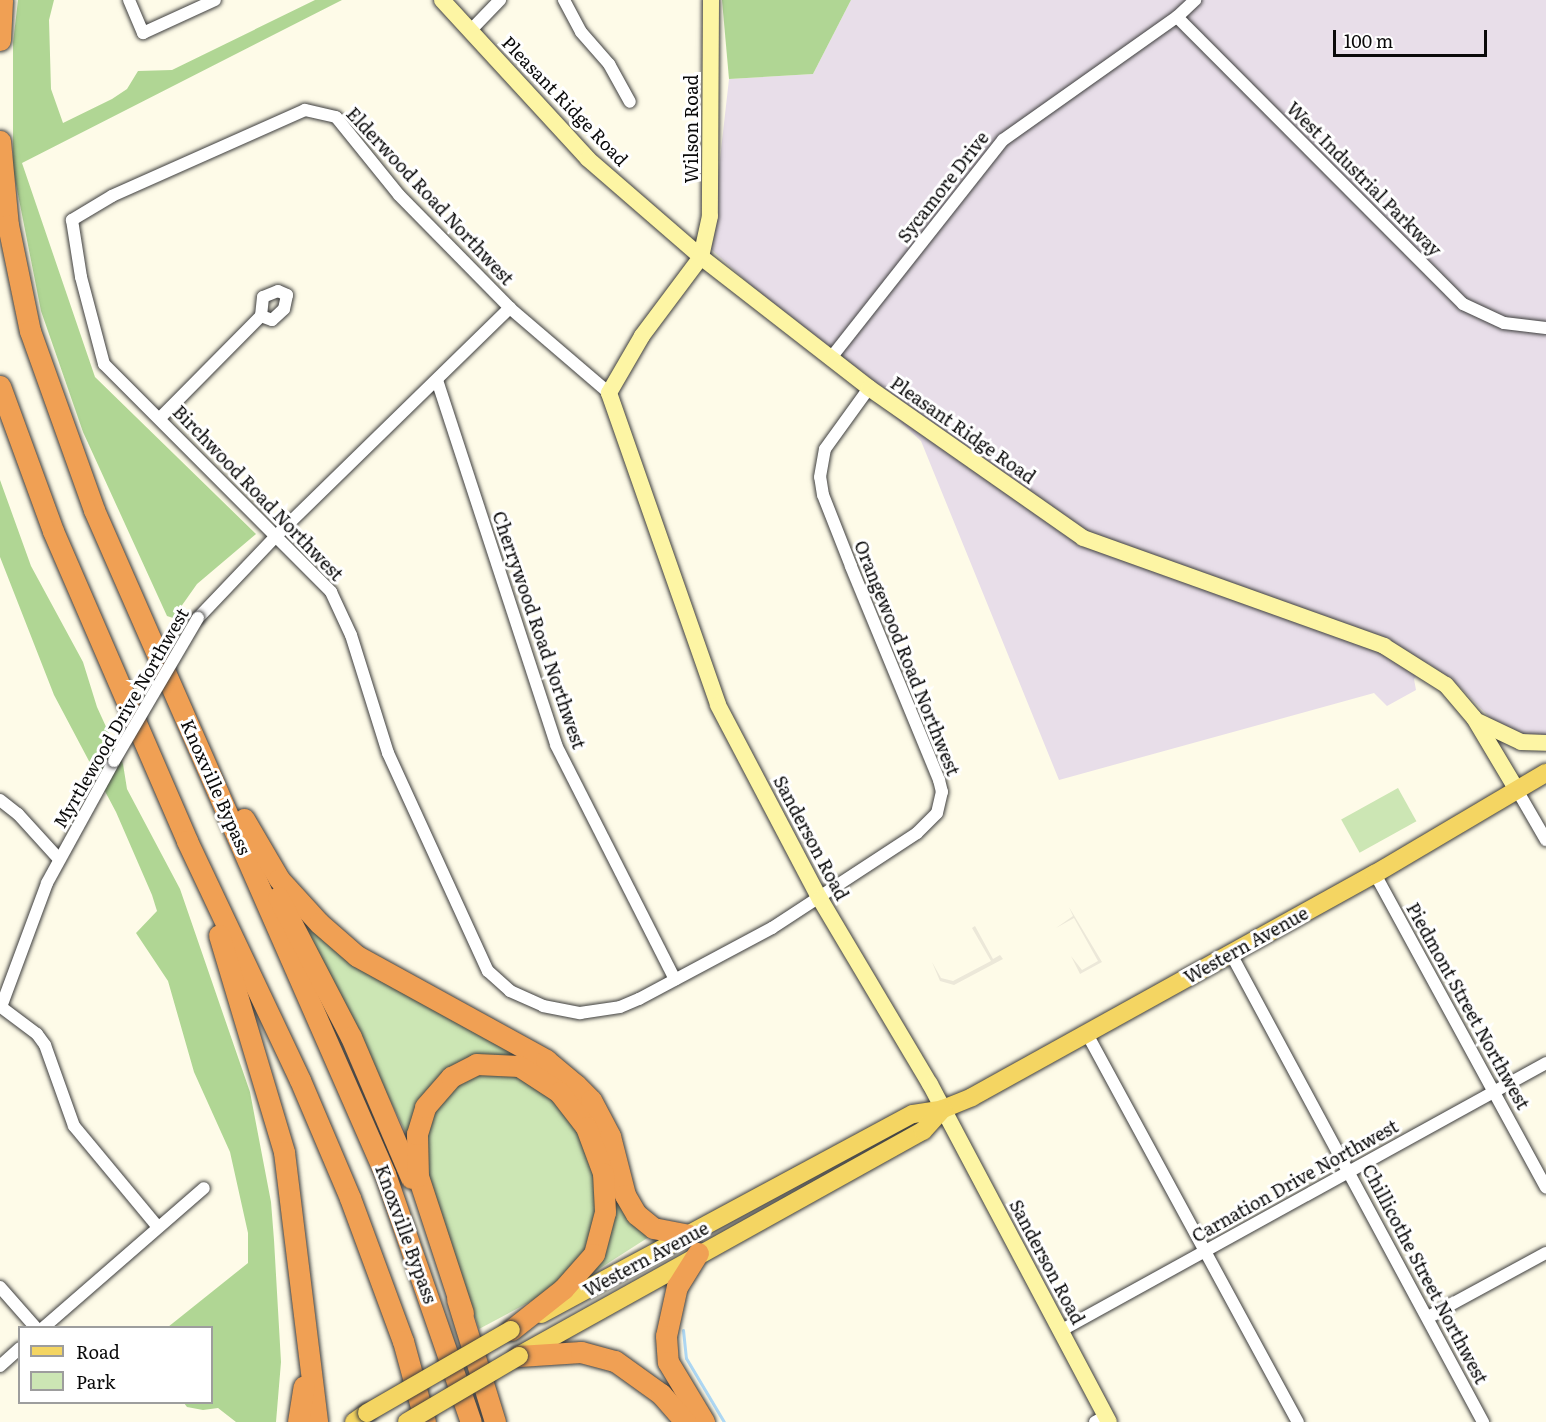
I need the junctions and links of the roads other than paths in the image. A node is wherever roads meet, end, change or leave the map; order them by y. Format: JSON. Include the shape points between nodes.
{"nodes":[{"id":1,"x":2,"y":0,"type":"edge"},
{"id":2,"x":129,"y":0,"type":"edge"},
{"id":3,"x":215,"y":0,"type":"edge"},
{"id":4,"x":442,"y":0,"type":"edge"},
{"id":5,"x":500,"y":0,"type":"edge"},
{"id":6,"x":564,"y":0,"type":"edge"},
{"id":7,"x":711,"y":0,"type":"edge"},
{"id":8,"x":1195,"y":0,"type":"edge"},
{"id":9,"x":1177,"y":17,"type":"junction"},
{"id":10,"x":471,"y":30,"type":"junction"},
{"id":11,"x":0,"y":40,"type":"edge"},
{"id":12,"x":630,"y":102,"type":"dead end"},
{"id":13,"x":0,"y":141,"type":"edge"},
{"id":14,"x":72,"y":220,"type":"joint"},
{"id":15,"x":701,"y":257,"type":"junction"},
{"id":16,"x":510,"y":308,"type":"junction"},
{"id":17,"x":261,"y":316,"type":"dead end"},
{"id":18,"x":1546,"y":328,"type":"edge"},
{"id":19,"x":830,"y":359,"type":"junction"},
{"id":20,"x":437,"y":380,"type":"junction"},
{"id":21,"x":0,"y":386,"type":"edge"},
{"id":22,"x":869,"y":388,"type":"junction"},
{"id":23,"x":609,"y":393,"type":"junction"},
{"id":24,"x":161,"y":417,"type":"junction"},
{"id":25,"x":276,"y":536,"type":"junction"},
{"id":26,"x":1474,"y":718,"type":"junction"},
{"id":27,"x":191,"y":731,"type":"junction"},
{"id":28,"x":1546,"y":743,"type":"edge"},
{"id":29,"x":1546,"y":772,"type":"edge"},
{"id":30,"x":1517,"y":790,"type":"junction"},
{"id":31,"x":0,"y":800,"type":"edge"},
{"id":32,"x":251,"y":834,"type":"junction"},
{"id":33,"x":1546,"y":840,"type":"edge"},
{"id":34,"x":187,"y":841,"type":"junction"},
{"id":35,"x":59,"y":859,"type":"junction"},
{"id":36,"x":1375,"y":874,"type":"junction"},
{"id":37,"x":820,"y":899,"type":"junction"},
{"id":38,"x":1231,"y":954,"type":"junction"},
{"id":39,"x":675,"y":980,"type":"junction"},
{"id":40,"x":1,"y":1007,"type":"edge"},
{"id":41,"x":1086,"y":1032,"type":"junction"},
{"id":42,"x":1546,"y":1063,"type":"edge"},
{"id":43,"x":1494,"y":1092,"type":"junction"},
{"id":44,"x":943,"y":1109,"type":"junction"},
{"id":45,"x":1349,"y":1172,"type":"junction"},
{"id":46,"x":1546,"y":1187,"type":"edge"},
{"id":47,"x":204,"y":1188,"type":"dead end"},
{"id":48,"x":158,"y":1226,"type":"junction"},
{"id":49,"x":694,"y":1244,"type":"junction"},
{"id":50,"x":1204,"y":1252,"type":"junction"},
{"id":51,"x":1546,"y":1253,"type":"edge"},
{"id":52,"x":0,"y":1287,"type":"edge"},
{"id":53,"x":463,"y":1313,"type":"junction"},
{"id":54,"x":1428,"y":1317,"type":"junction"},
{"id":55,"x":34,"y":1326,"type":"edge"},
{"id":56,"x":45,"y":1326,"type":"edge"},
{"id":57,"x":512,"y":1330,"type":"junction"},
{"id":58,"x":1062,"y":1330,"type":"junction"},
{"id":59,"x":307,"y":1346,"type":"junction"},
{"id":60,"x":18,"y":1350,"type":"edge"},
{"id":61,"x":519,"y":1356,"type":"junction"},
{"id":62,"x":0,"y":1366,"type":"edge"},
{"id":63,"x":361,"y":1418,"type":"edge"},
{"id":64,"x":1103,"y":1420,"type":"edge"},
{"id":65,"x":297,"y":1422,"type":"edge"},
{"id":66,"x":317,"y":1422,"type":"edge"},
{"id":67,"x":407,"y":1422,"type":"edge"},
{"id":68,"x":425,"y":1422,"type":"edge"},
{"id":69,"x":471,"y":1422,"type":"edge"},
{"id":70,"x":495,"y":1422,"type":"edge"},
{"id":71,"x":685,"y":1422,"type":"edge"},
{"id":72,"x":704,"y":1422,"type":"edge"},
{"id":73,"x":1298,"y":1422,"type":"edge"},
{"id":74,"x":1483,"y":1422,"type":"edge"}],
"edges":[{"from":1,"to":11,"type":"highway"},
{"from":2,"to":3,"type":"street","via":[[143,33]]},
{"from":4,"to":10,"type":"street","name":"Pleasant Ridge Road"},
{"from":5,"to":10,"type":"street"},
{"from":6,"to":12,"type":"street","via":[[581,32],[609,64]]},
{"from":7,"to":15,"type":"street","name":"Wilson Road","via":[[710,216]]},
{"from":8,"to":9,"type":"street","name":"Sycamore Drive"},
{"from":9,"to":18,"type":"street","name":"West Industrial Parkway","via":[[1463,304],[1504,322]]},
{"from":9,"to":19,"type":"street","name":"Sycamore Drive","via":[[1003,140]]},
{"from":10,"to":15,"type":"street","name":"Pleasant Ridge Road","via":[[588,159]]},
{"from":13,"to":27,"type":"highway","name":"Knoxville Bypass","via":[[8,225],[30,331],[94,510]]},
{"from":14,"to":16,"type":"street","name":"Elderwood Road Northwest","via":[[112,196],[305,110],[336,117],[399,195]]},
{"from":14,"to":24,"type":"street","name":"Birchwood Road Northwest","via":[[81,277],[104,364]]},
{"from":15,"to":19,"type":"street","name":"Pleasant Ridge Road"},
{"from":15,"to":23,"type":"street","via":[[642,336]]},
{"from":16,"to":20,"type":"street","name":"Myrtlewood Drive Northwest"},
{"from":16,"to":23,"type":"street","name":"Elderwood Road Northwest"},
{"from":17,"to":24,"type":"street"},
{"from":19,"to":22,"type":"street","name":"Pleasant Ridge Road"},
{"from":20,"to":25,"type":"street","name":"Myrtlewood Drive Northwest"},
{"from":20,"to":39,"type":"street","name":"Cherrywood Road Northwest","via":[[556,745]]},
{"from":21,"to":34,"type":"highway","via":[[53,531]]},
{"from":22,"to":26,"type":"street","name":"Pleasant Ridge Road","via":[[1083,538],[1384,646],[1446,686]]},
{"from":22,"to":37,"type":"street","name":"Orangewood Road Northwest","via":[[825,449],[820,477],[823,495],[942,792],[929,822]]},
{"from":23,"to":37,"type":"street","name":"Sanderson Road","via":[[718,705]]},
{"from":24,"to":25,"type":"street","name":"Birchwood Road Northwest"},
{"from":25,"to":35,"type":"street","name":"Myrtlewood Drive Northwest","bridge":true,"via":[[198,618]]},
{"from":25,"to":39,"type":"street","name":"Birchwood Road Northwest","via":[[319,576],[341,611],[388,753],[488,971],[510,991],[543,1006],[580,1013],[620,1007]]},
{"from":26,"to":28,"type":"street","via":[[1521,742]]},
{"from":26,"to":30,"type":"street","name":"Pleasant Ridge Road"},
{"from":27,"to":32,"type":"highway"},
{"from":27,"to":69,"type":"highway","name":"Knoxville Bypass","via":[[385,1174]]},
{"from":29,"to":30,"type":"main road","name":"Western Avenue"},
{"from":30,"to":33,"type":"street"},
{"from":30,"to":36,"type":"main road","name":"Western Avenue"},
{"from":31,"to":35,"type":"street"},
{"from":32,"to":49,"type":"highway","via":[[279,879],[319,923],[357,956],[546,1060],[568,1077],[591,1100],[605,1126],[616,1152],[625,1195],[636,1214],[653,1228]]},
{"from":32,"to":53,"type":"highway","via":[[270,882],[351,1037]]},
{"from":34,"to":59,"type":"highway","via":[[284,1152]]},
{"from":34,"to":68,"type":"highway","via":[[300,1080],[350,1198],[403,1341]]},
{"from":35,"to":40,"type":"street","name":"Myrtlewood Drive Northwest"},
{"from":36,"to":38,"type":"main road","name":"Western Avenue"},
{"from":36,"to":43,"type":"street","name":"Piedmont Street Northwest"},
{"from":37,"to":39,"type":"street","name":"Orangewood Road Northwest"},
{"from":37,"to":44,"type":"street","name":"Sanderson Road"},
{"from":38,"to":41,"type":"main road","name":"Western Avenue"},
{"from":38,"to":45,"type":"street","name":"Chillicothe Street Northwest"},
{"from":40,"to":48,"type":"street","via":[[37,1034],[45,1045],[74,1126]]},
{"from":41,"to":44,"type":"main road","name":"Western Avenue","via":[[972,1097]]},
{"from":41,"to":50,"type":"street"},
{"from":42,"to":43,"type":"street","name":"Carnation Drive Northwest"},
{"from":43,"to":45,"type":"street","name":"Carnation Drive Northwest"},
{"from":43,"to":46,"type":"street","name":"Piedmont Street Northwest"},
{"from":44,"to":49,"type":"main road","name":"Western Avenue","via":[[923,1131]]},
{"from":44,"to":58,"type":"street","name":"Sanderson Road"},
{"from":45,"to":50,"type":"street","name":"Carnation Drive Northwest"},
{"from":45,"to":54,"type":"street","name":"Chillicothe Street Northwest"},
{"from":47,"to":48,"type":"street"},
{"from":48,"to":56,"type":"street"},
{"from":49,"to":57,"type":"main road","name":"Western Avenue"},
{"from":49,"to":61,"type":"main road","name":"Western Avenue"},
{"from":49,"to":72,"type":"highway","via":[[677,1286],[666,1336],[668,1362]]},
{"from":50,"to":58,"type":"street","name":"Carnation Drive Northwest"},
{"from":50,"to":73,"type":"street"},
{"from":51,"to":54,"type":"street"},
{"from":52,"to":55,"type":"street"},
{"from":53,"to":57,"type":"highway","via":[[418,1176],[417,1134],[425,1107],[451,1077],[476,1064],[519,1066],[559,1092],[585,1127],[603,1173],[606,1212],[594,1254],[563,1289]]},
{"from":53,"to":70,"type":"highway"},
{"from":54,"to":74,"type":"street","name":"Chillicothe Street Northwest"},
{"from":57,"to":63,"type":"main road","name":"Western Avenue","bridge":true},
{"from":58,"to":64,"type":"street","name":"Sanderson Road"},
{"from":59,"to":65,"type":"highway"},
{"from":59,"to":66,"type":"highway"},
{"from":60,"to":62,"type":"street"},
{"from":61,"to":67,"type":"main road","name":"Western Avenue","bridge":true},
{"from":61,"to":71,"type":"highway","via":[[581,1352],[615,1361],[661,1394]]}]}
